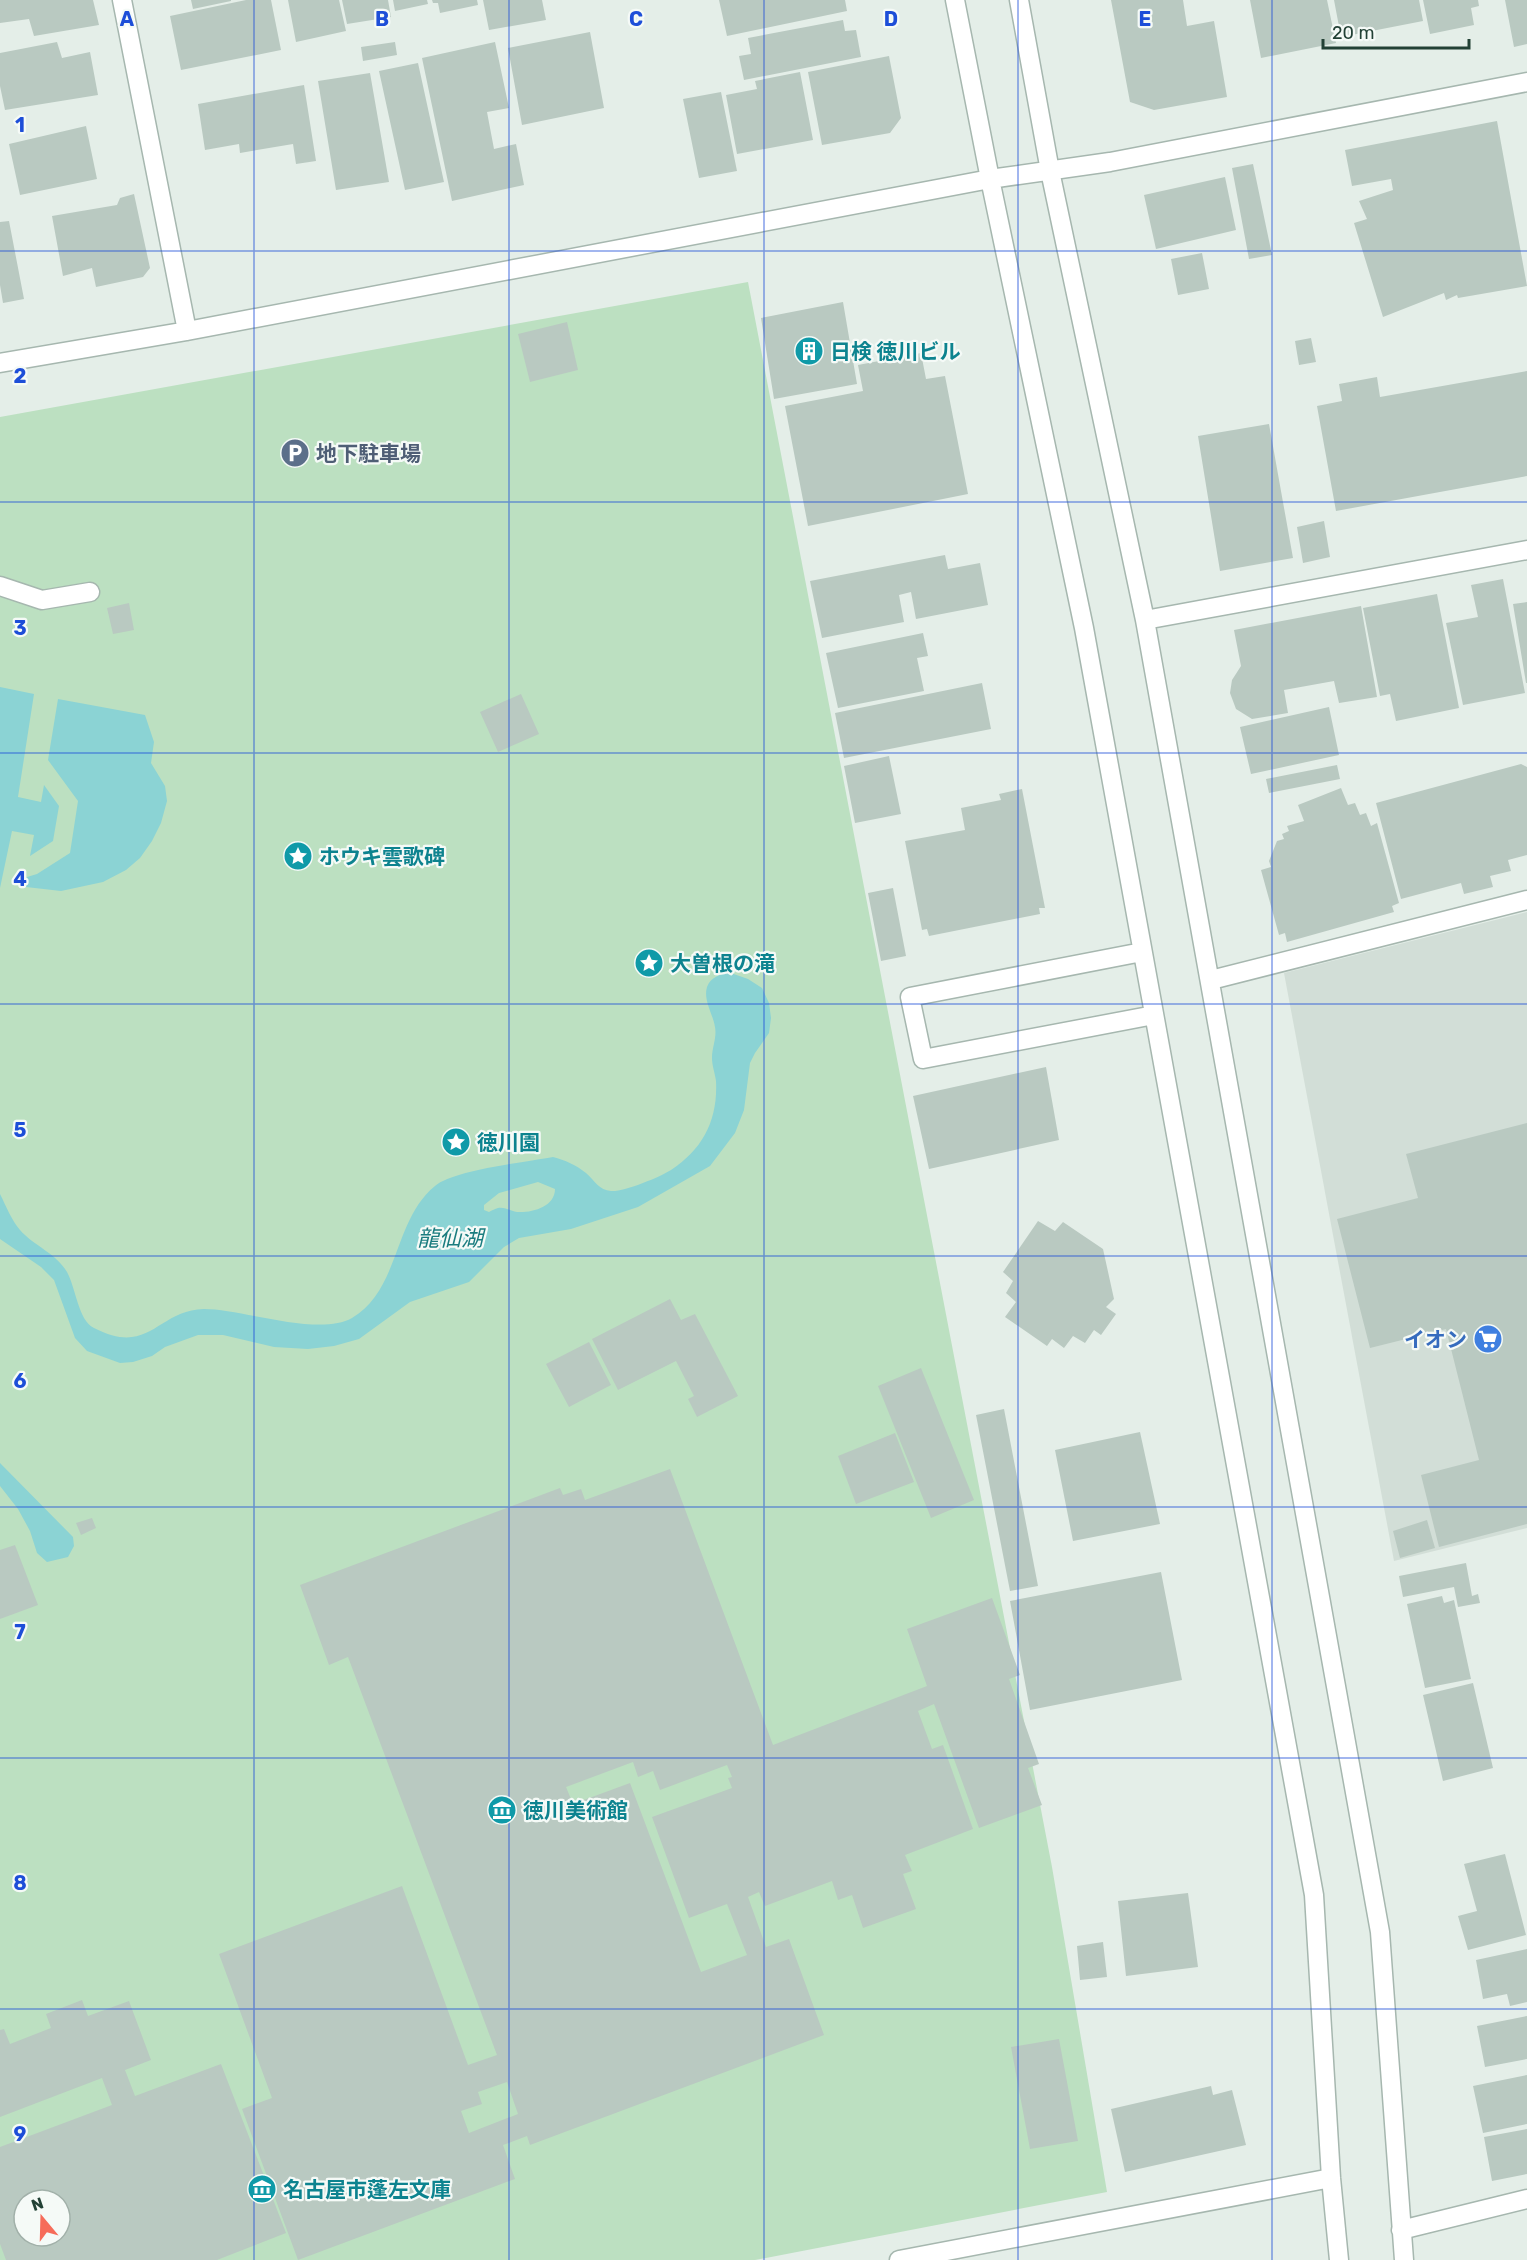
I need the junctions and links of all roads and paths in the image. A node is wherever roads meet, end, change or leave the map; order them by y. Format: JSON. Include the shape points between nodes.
{"nodes":[{"id":1,"x":122,"y":0,"type":"edge"},
{"id":2,"x":955,"y":0,"type":"edge"},
{"id":3,"x":1019,"y":0,"type":"edge"},
{"id":4,"x":1527,"y":82,"type":"edge"},
{"id":5,"x":1050,"y":171,"type":"junction"},
{"id":6,"x":990,"y":179,"type":"junction"},
{"id":7,"x":188,"y":331,"type":"junction"},
{"id":8,"x":0,"y":363,"type":"edge"},
{"id":9,"x":1527,"y":550,"type":"edge"},
{"id":10,"x":0,"y":586,"type":"edge"},
{"id":11,"x":90,"y":592,"type":"dead end"},
{"id":12,"x":1145,"y":620,"type":"junction"},
{"id":13,"x":1527,"y":900,"type":"edge"},
{"id":14,"x":1142,"y":952,"type":"junction"},
{"id":15,"x":1211,"y":980,"type":"junction"},
{"id":16,"x":1154,"y":1015,"type":"junction"},
{"id":17,"x":1331,"y":2178,"type":"junction"},
{"id":18,"x":1527,"y":2199,"type":"edge"},
{"id":19,"x":1401,"y":2230,"type":"junction"},
{"id":20,"x":899,"y":2260,"type":"edge"},
{"id":21,"x":1339,"y":2260,"type":"edge"},
{"id":22,"x":1404,"y":2260,"type":"edge"}],
"edges":[{"from":1,"to":7,"type":"street"},
{"from":2,"to":6,"type":"street"},
{"from":3,"to":5,"type":"street"},
{"from":4,"to":5,"type":"street"},
{"from":5,"to":6,"type":"street"},
{"from":5,"to":12,"type":"street"},
{"from":6,"to":7,"type":"street"},
{"from":6,"to":14,"type":"street","via":[[1084,628]]},
{"from":7,"to":8,"type":"street"},
{"from":9,"to":12,"type":"street"},
{"from":10,"to":11,"type":"street","via":[[42,600]]},
{"from":12,"to":15,"type":"street"},
{"from":13,"to":15,"type":"street"},
{"from":14,"to":16,"type":"street"},
{"from":14,"to":16,"type":"street","via":[[910,997],[923,1059]]},
{"from":15,"to":19,"type":"street","via":[[1380,1932]]},
{"from":16,"to":17,"type":"street","via":[[1314,1895]]},
{"from":17,"to":20,"type":"street"},
{"from":17,"to":21,"type":"street"},
{"from":18,"to":19,"type":"street"},
{"from":19,"to":22,"type":"street"}]}
